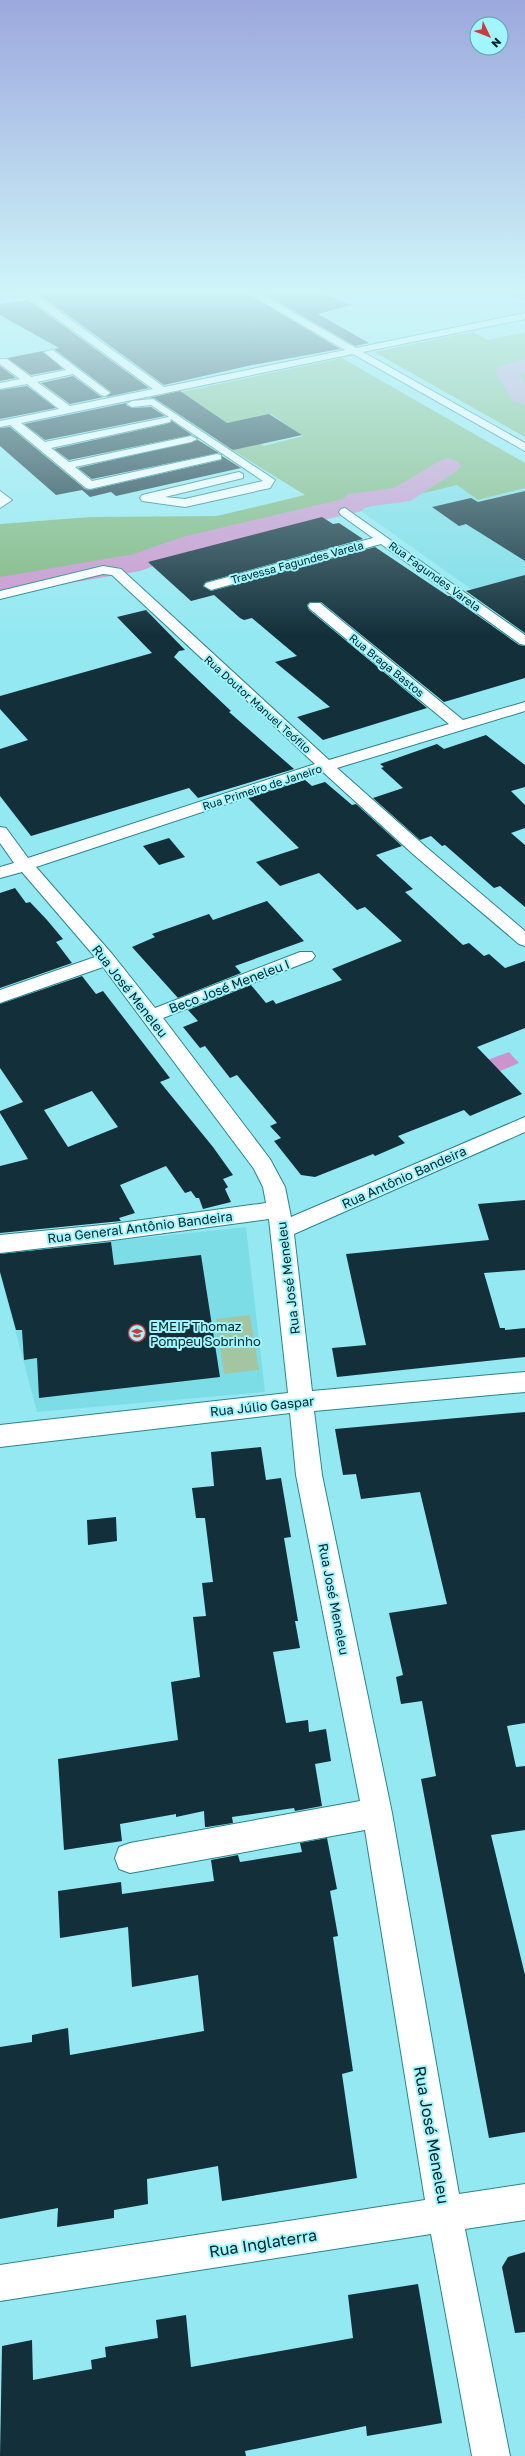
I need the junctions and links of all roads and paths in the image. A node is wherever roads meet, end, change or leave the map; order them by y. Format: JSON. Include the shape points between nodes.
{"nodes":[{"id":1,"x":63,"y":407,"type":"edge"},
{"id":2,"x":85,"y":407,"type":"edge"},
{"id":3,"x":117,"y":407,"type":"edge"},
{"id":4,"x":159,"y":407,"type":"edge"},
{"id":5,"x":452,"y":407,"type":"edge"},
{"id":6,"x":68,"y":410,"type":"junction"},
{"id":7,"x":166,"y":420,"type":"dead end"},
{"id":8,"x":0,"y":424,"type":"edge"},
{"id":9,"x":16,"y":424,"type":"junction"},
{"id":10,"x":191,"y":439,"type":"dead end"},
{"id":11,"x":43,"y":446,"type":"junction"},
{"id":12,"x":525,"y":448,"type":"edge"},
{"id":13,"x":217,"y":457,"type":"dead end"},
{"id":14,"x":66,"y":466,"type":"junction"},
{"id":15,"x":239,"y":476,"type":"dead end"},
{"id":16,"x":0,"y":495,"type":"edge"},
{"id":17,"x":0,"y":504,"type":"edge"},
{"id":18,"x":345,"y":512,"type":"dead end"},
{"id":19,"x":383,"y":539,"type":"junction"},
{"id":20,"x":211,"y":586,"type":"dead end"},
{"id":21,"x":0,"y":595,"type":"edge"},
{"id":22,"x":315,"y":606,"type":"dead end"},
{"id":23,"x":525,"y":641,"type":"edge"},
{"id":24,"x":525,"y":706,"type":"edge"},
{"id":25,"x":460,"y":725,"type":"junction"},
{"id":26,"x":326,"y":766,"type":"junction"},
{"id":27,"x":0,"y":832,"type":"edge"},
{"id":28,"x":25,"y":865,"type":"junction"},
{"id":29,"x":0,"y":874,"type":"edge"},
{"id":30,"x":525,"y":940,"type":"edge"},
{"id":31,"x":306,"y":956,"type":"dead end"},
{"id":32,"x":107,"y":959,"type":"junction"},
{"id":33,"x":0,"y":997,"type":"edge"},
{"id":34,"x":152,"y":1016,"type":"junction"},
{"id":35,"x":525,"y":1124,"type":"edge"},
{"id":36,"x":279,"y":1209,"type":"junction"},
{"id":37,"x":282,"y":1230,"type":"junction"},
{"id":38,"x":0,"y":1244,"type":"edge"},
{"id":39,"x":525,"y":1382,"type":"edge"},
{"id":40,"x":300,"y":1402,"type":"junction"},
{"id":41,"x":0,"y":1436,"type":"edge"},
{"id":42,"x":377,"y":1813,"type":"junction"},
{"id":43,"x":130,"y":1858,"type":"dead end"},
{"id":44,"x":525,"y":2202,"type":"edge"},
{"id":45,"x":446,"y":2215,"type":"junction"},
{"id":46,"x":0,"y":2283,"type":"edge"},
{"id":47,"x":491,"y":2456,"type":"edge"}],
"edges":[{"from":1,"to":6,"type":"street"},
{"from":2,"to":6,"type":"street"},
{"from":3,"to":9,"type":"street"},
{"from":4,"to":15,"type":"street","via":[[269,480],[266,485],[185,503],[146,498]]},
{"from":5,"to":12,"type":"street"},
{"from":6,"to":9,"type":"street"},
{"from":7,"to":11,"type":"street"},
{"from":8,"to":9,"type":"street"},
{"from":9,"to":11,"type":"street"},
{"from":10,"to":14,"type":"street"},
{"from":11,"to":14,"type":"street"},
{"from":13,"to":14,"type":"street","via":[[93,486],[88,485]]},
{"from":16,"to":17,"type":"street","via":[[6,500]]},
{"from":18,"to":19,"type":"street","name":"Rua Fagundes Varela"},
{"from":19,"to":20,"type":"street","name":"Travessa Fagundes Varela"},
{"from":19,"to":23,"type":"street","name":"Rua Fagundes Varela"},
{"from":21,"to":26,"type":"street","name":"Rua Doutor Manuel Teófilo","via":[[111,570]]},
{"from":22,"to":25,"type":"street","name":"Rua Braga Bastos"},
{"from":24,"to":25,"type":"street","name":"Rua Primeiro de Janeiro"},
{"from":25,"to":26,"type":"street","name":"Rua Primeiro de Janeiro"},
{"from":26,"to":28,"type":"street","name":"Rua Primeiro de Janeiro"},
{"from":26,"to":30,"type":"street","name":"Rua Doutor Manuel Teófilo","via":[[420,851]]},
{"from":27,"to":28,"type":"street","name":"Rua José Meneleu"},
{"from":28,"to":29,"type":"street","name":"Rua Primeiro de Janeiro"},
{"from":28,"to":32,"type":"street","name":"Rua José Meneleu"},
{"from":31,"to":34,"type":"street","name":"Beco José Meneleu I"},
{"from":32,"to":33,"type":"street"},
{"from":32,"to":34,"type":"street","name":"Rua José Meneleu"},
{"from":34,"to":36,"type":"street","name":"Rua José Meneleu","via":[[192,1074],[263,1165],[274,1187]]},
{"from":35,"to":37,"type":"street","name":"Rua Antônio Bandeira"},
{"from":36,"to":37,"type":"street","name":"Rua José Meneleu"},
{"from":36,"to":38,"type":"street","name":"Rua General Antônio Bandeira","via":[[113,1232]]},
{"from":37,"to":40,"type":"street","name":"Rua José Meneleu"},
{"from":39,"to":40,"type":"street","name":"Rua Júlio Gaspar"},
{"from":40,"to":41,"type":"street","name":"Rua Júlio Gaspar"},
{"from":40,"to":42,"type":"street","name":"Rua José Meneleu","via":[[309,1475]]},
{"from":42,"to":43,"type":"street"},
{"from":42,"to":45,"type":"street","name":"Rua José Meneleu"},
{"from":44,"to":45,"type":"street","name":"Rua Inglaterra"},
{"from":45,"to":46,"type":"street","name":"Rua Inglaterra"},
{"from":45,"to":47,"type":"street","name":"Rua José Meneleu"}]}
